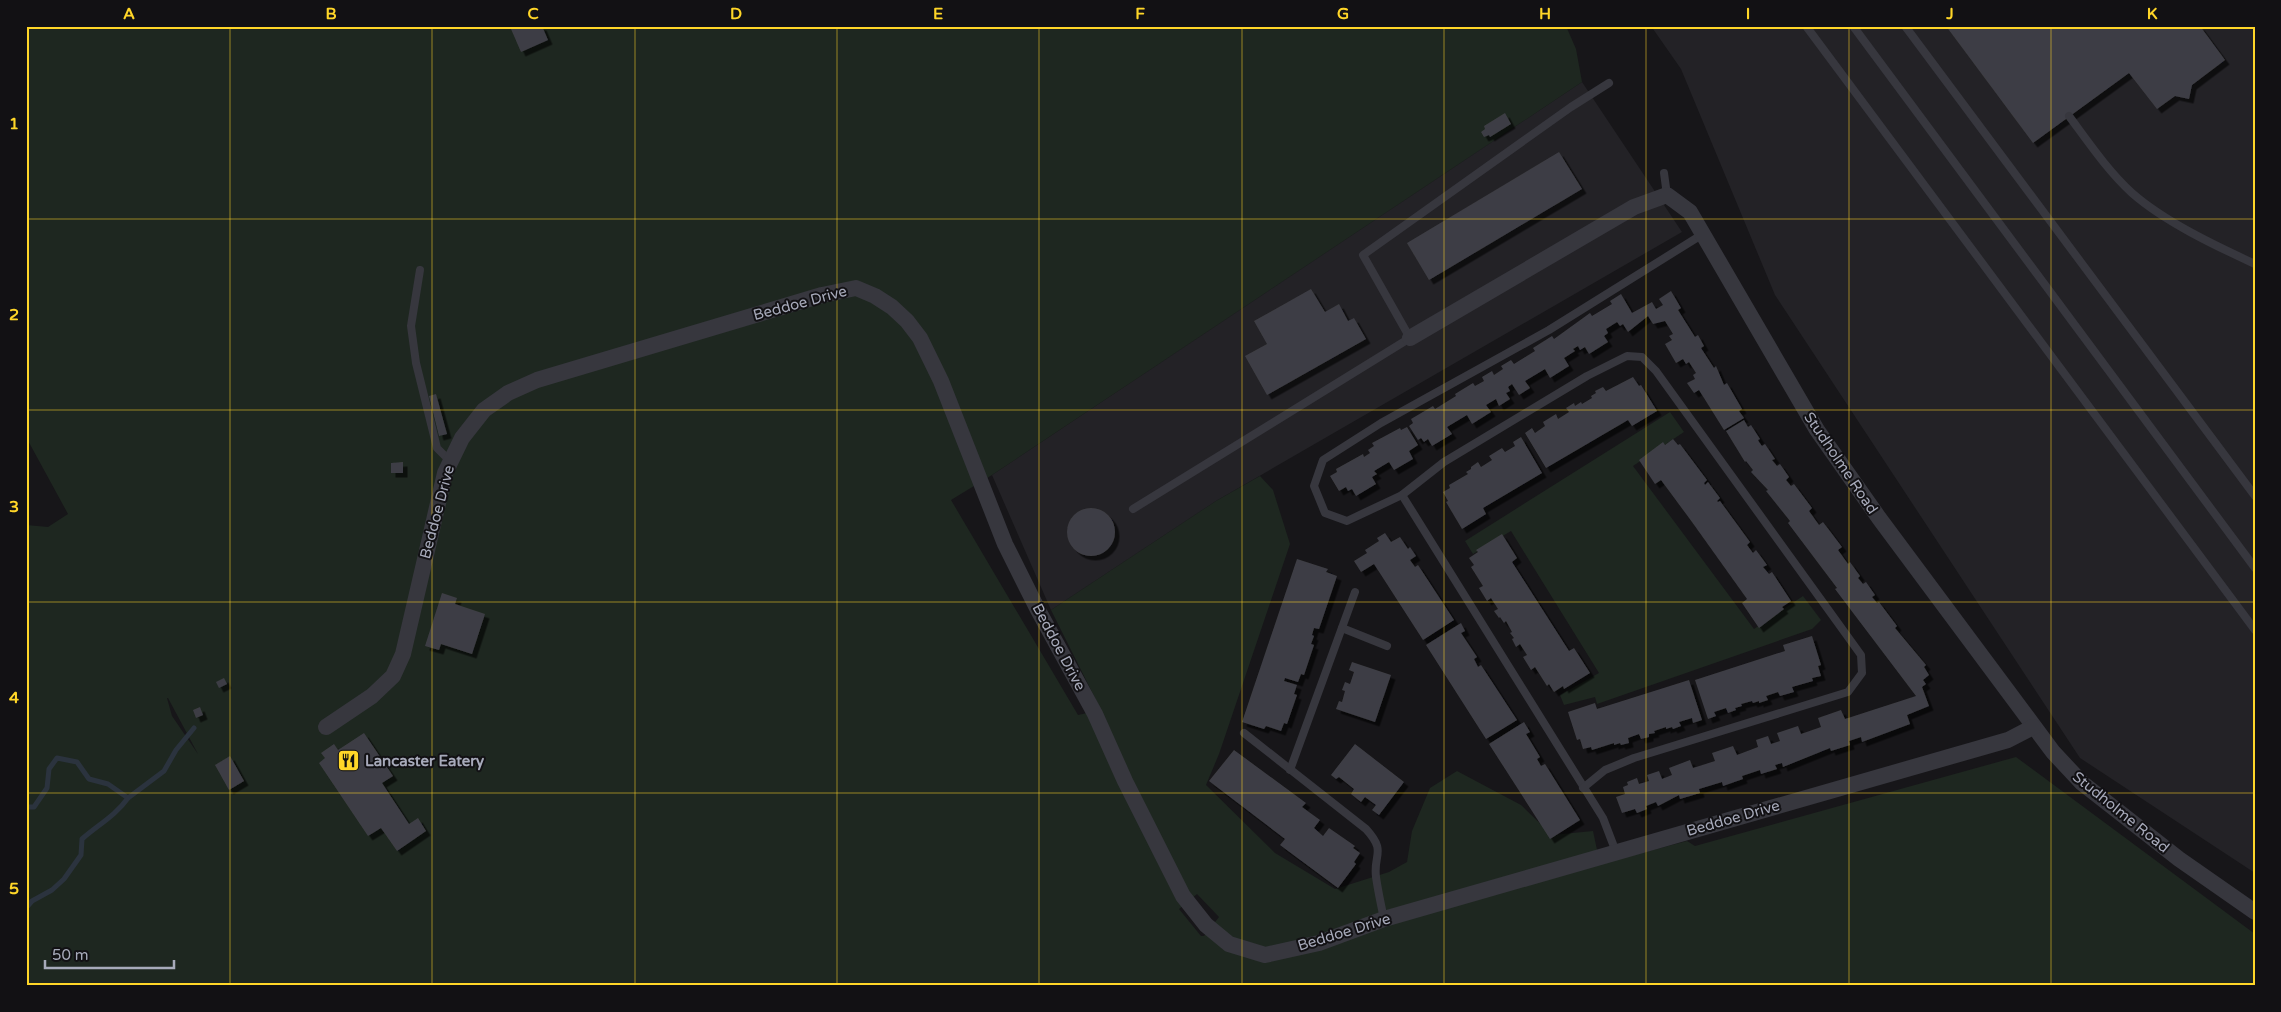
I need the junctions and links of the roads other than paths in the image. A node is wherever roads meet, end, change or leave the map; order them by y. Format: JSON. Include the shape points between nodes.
{"nodes":[{"id":1,"x":1806,"y":26,"type":"edge"},
{"id":2,"x":1853,"y":26,"type":"edge"},
{"id":3,"x":1905,"y":26,"type":"edge"},
{"id":4,"x":1609,"y":83,"type":"dead end"},
{"id":5,"x":2069,"y":116,"type":"dead end"},
{"id":6,"x":1664,"y":173,"type":"dead end"},
{"id":7,"x":1667,"y":195,"type":"junction"},
{"id":8,"x":1703,"y":234,"type":"junction"},
{"id":9,"x":2255,"y":264,"type":"edge"},
{"id":10,"x":420,"y":270,"type":"dead end"},
{"id":11,"x":1410,"y":338,"type":"junction"},
{"id":12,"x":450,"y":461,"type":"junction"},
{"id":13,"x":1402,"y":495,"type":"junction"},
{"id":14,"x":2255,"y":496,"type":"edge"},
{"id":15,"x":1132,"y":509,"type":"dead end"},
{"id":16,"x":2255,"y":568,"type":"edge"},
{"id":17,"x":1355,"y":592,"type":"dead end"},
{"id":18,"x":1342,"y":628,"type":"junction"},
{"id":19,"x":2255,"y":630,"type":"edge"},
{"id":20,"x":1387,"y":646,"type":"dead end"},
{"id":21,"x":326,"y":727,"type":"dead end"},
{"id":22,"x":2034,"y":727,"type":"junction"},
{"id":23,"x":1244,"y":734,"type":"dead end"},
{"id":24,"x":1290,"y":770,"type":"junction"},
{"id":25,"x":1583,"y":788,"type":"junction"},
{"id":26,"x":1616,"y":852,"type":"junction"},
{"id":27,"x":2255,"y":912,"type":"edge"},
{"id":28,"x":1384,"y":919,"type":"junction"}],
"edges":[{"from":1,"to":19,"type":"lane"},
{"from":2,"to":16,"type":"lane"},
{"from":3,"to":14,"type":"lane"},
{"from":4,"to":11,"type":"lane","via":[[1570,107],[1363,254]]},
{"from":5,"to":9,"type":"lane","via":[[2101,159],[2133,194],[2205,240]]},
{"from":6,"to":7,"type":"lane"},
{"from":7,"to":8,"type":"street","name":"Studholme Road","via":[[1690,212]]},
{"from":7,"to":11,"type":"street","via":[[1634,207]]},
{"from":8,"to":13,"type":"lane","via":[[1549,330],[1323,460],[1314,486],[1325,514],[1348,521]]},
{"from":8,"to":22,"type":"street","name":"Studholme Road","via":[[1817,430],[1884,526]]},
{"from":10,"to":12,"type":"lane","via":[[411,326],[416,363],[437,448]]},
{"from":11,"to":15,"type":"lane"},
{"from":12,"to":21,"type":"street","name":"Beddoe Drive","via":[[403,654],[393,676],[372,696]]},
{"from":12,"to":28,"type":"street","name":"Beddoe Drive","via":[[462,438],[484,410],[508,393],[537,380],[822,294],[856,288],[875,296],[892,307],[920,338],[941,381],[1005,544],[1095,714],[1125,782],[1183,896],[1206,925],[1229,944],[1265,955],[1319,943]]},
{"from":13,"to":25,"type":"lane"},
{"from":13,"to":25,"type":"lane","via":[[1444,462],[1587,376],[1627,356],[1642,357],[1860,655],[1862,673],[1848,692],[1634,758],[1606,770]]},
{"from":17,"to":18,"type":"lane"},
{"from":18,"to":20,"type":"lane"},
{"from":18,"to":24,"type":"lane"},
{"from":22,"to":26,"type":"street","name":"Beddoe Drive","via":[[2008,740]]},
{"from":22,"to":27,"type":"street","name":"Studholme Road","via":[[2082,783],[2179,859]]},
{"from":23,"to":24,"type":"lane"},
{"from":24,"to":28,"type":"lane","via":[[1366,829],[1374,839],[1379,855],[1375,874]]},
{"from":25,"to":26,"type":"lane","via":[[1603,818]]},
{"from":26,"to":28,"type":"street","name":"Beddoe Drive"}]}
